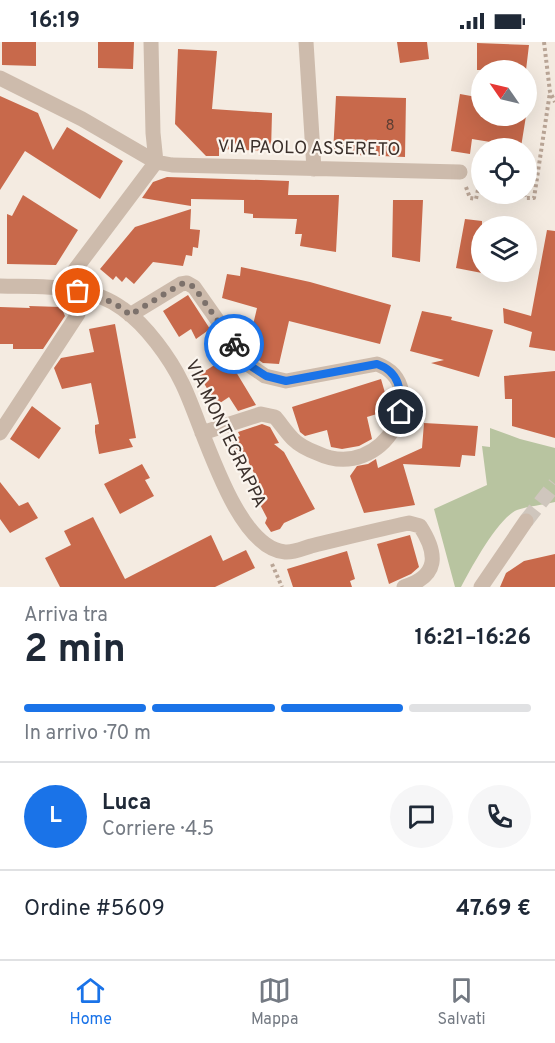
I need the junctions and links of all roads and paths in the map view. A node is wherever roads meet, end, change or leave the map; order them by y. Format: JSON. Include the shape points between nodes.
{"nodes":[{"id":1,"x":151,"y":42,"type":"edge"},
{"id":2,"x":306,"y":42,"type":"edge"},
{"id":3,"x":544,"y":42,"type":"edge"},
{"id":4,"x":0,"y":78,"type":"edge"},
{"id":5,"x":550,"y":92,"type":"junction"},
{"id":6,"x":555,"y":102,"type":"edge"},
{"id":7,"x":156,"y":162,"type":"junction"},
{"id":8,"x":314,"y":169,"type":"junction"},
{"id":9,"x":460,"y":172,"type":"dead end"},
{"id":10,"x":537,"y":178,"type":"edge"},
{"id":11,"x":0,"y":286,"type":"edge"},
{"id":12,"x":62,"y":288,"type":"junction"},
{"id":13,"x":78,"y":314,"type":"dead end"},
{"id":14,"x":130,"y":315,"type":"junction"},
{"id":15,"x":0,"y":433,"type":"edge"},
{"id":16,"x":202,"y":434,"type":"junction"},
{"id":17,"x":526,"y":521,"type":"tunnel mouth"},
{"id":18,"x":404,"y":587,"type":"edge"},
{"id":19,"x":481,"y":587,"type":"edge"}],
"edges":[{"from":1,"to":7,"type":"street"},
{"from":2,"to":8,"type":"street"},
{"from":3,"to":5,"type":"path"},
{"from":4,"to":7,"type":"street"},
{"from":5,"to":6,"type":"path"},
{"from":5,"to":10,"type":"path"},
{"from":7,"to":8,"type":"street","name":"VIA PAOLO ASSERETO"},
{"from":7,"to":12,"type":"street"},
{"from":8,"to":9,"type":"street","name":"VIA PAOLO ASSERETO"},
{"from":11,"to":12,"type":"street","name":"VIA MONTEGRAPPA"},
{"from":12,"to":14,"type":"street","name":"VIA MONTEGRAPPA","via":[[94,295]]},
{"from":13,"to":15,"type":"street"},
{"from":14,"to":16,"type":"street","name":"VIA MONTEGRAPPA","via":[[149,332],[182,383]]},
{"from":14,"to":16,"type":"street","via":[[187,283],[194,287],[249,365],[266,376],[286,381],[377,364],[389,368],[401,395],[401,412],[385,442],[348,460],[329,459],[309,450],[293,439],[275,417],[261,414]]},
{"from":16,"to":18,"type":"street","name":"VIA MONTEGRAPPA","via":[[221,480],[248,527],[263,544],[285,552],[409,523],[420,526],[433,552],[433,561],[420,582]]},
{"from":17,"to":19,"type":"street"}]}
